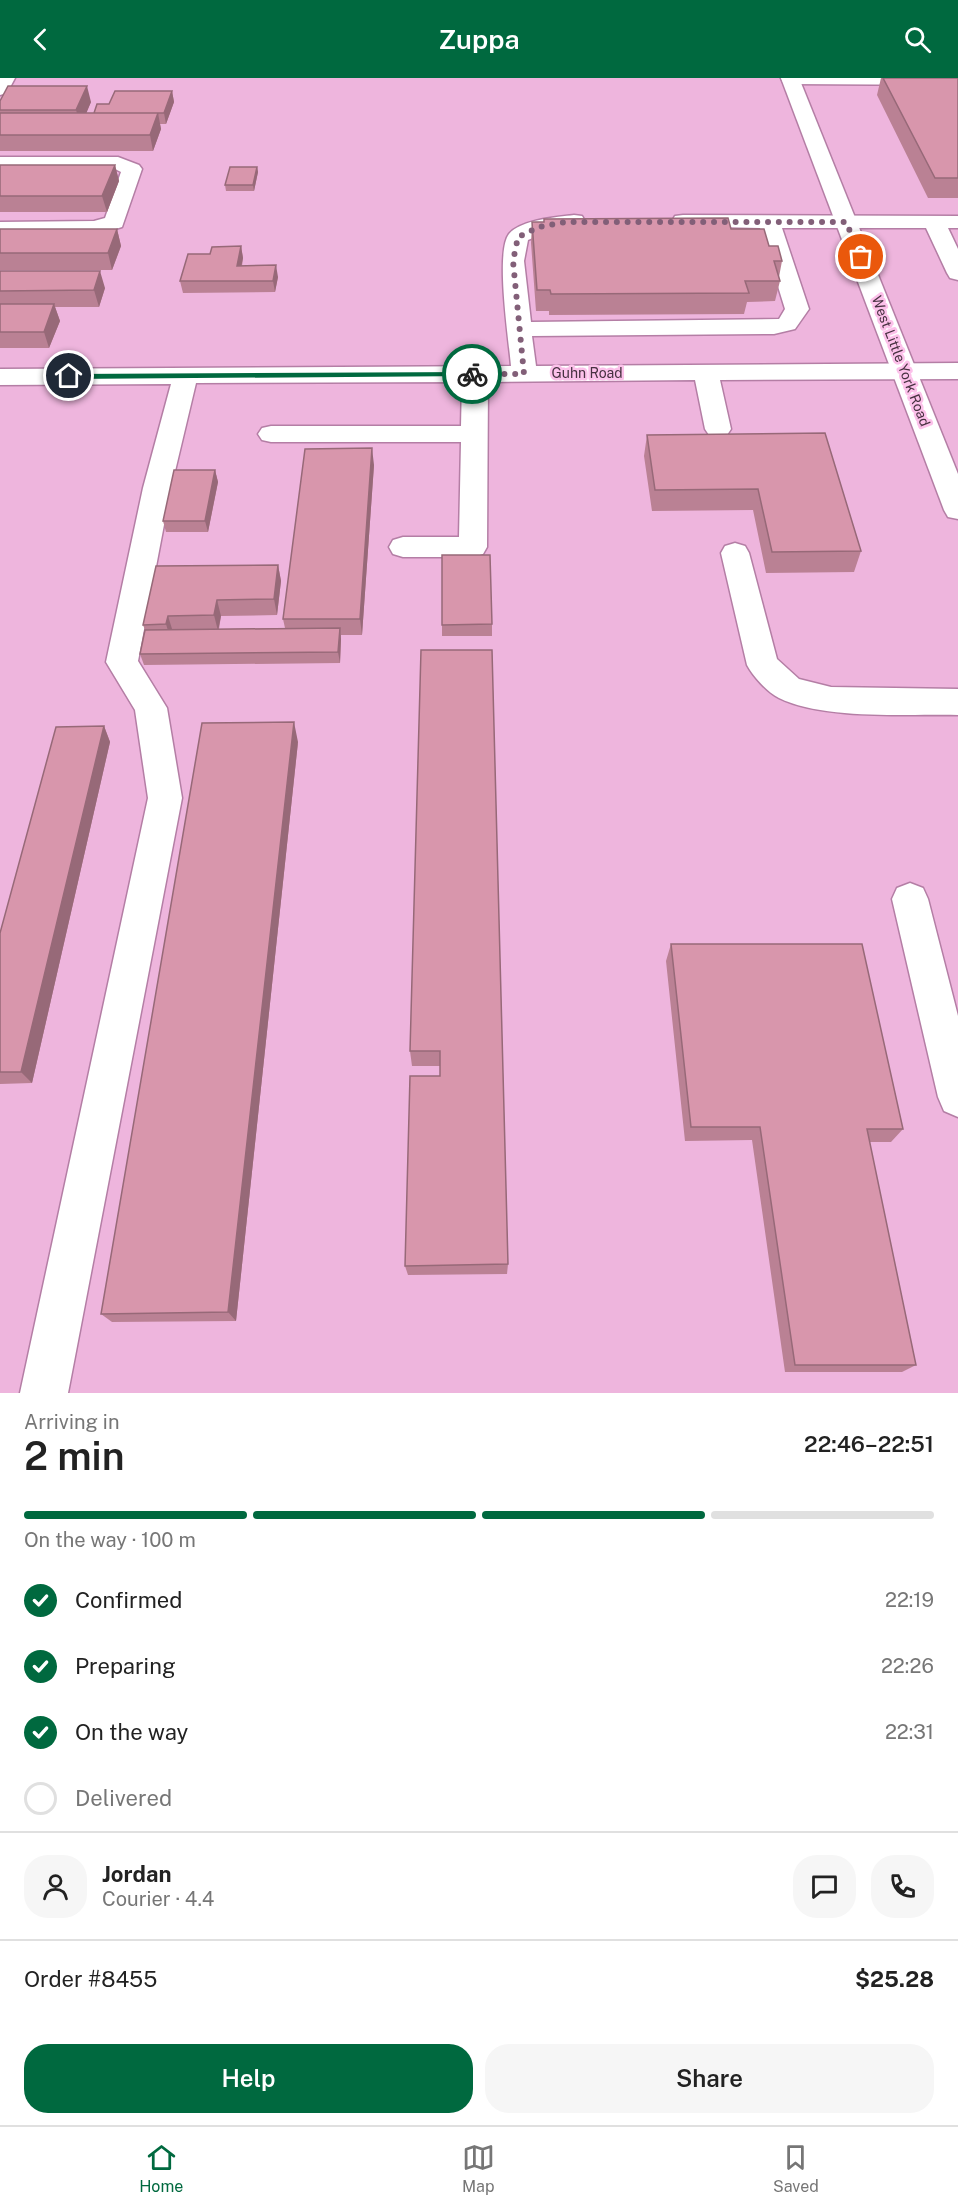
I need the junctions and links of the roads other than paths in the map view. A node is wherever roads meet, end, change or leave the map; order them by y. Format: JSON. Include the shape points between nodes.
{"nodes":[{"id":1,"x":6,"y":78,"type":"edge"},
{"id":2,"x":790,"y":78,"type":"edge"},
{"id":3,"x":958,"y":79,"type":"edge"},
{"id":4,"x":0,"y":89,"type":"edge"},
{"id":5,"x":0,"y":163,"type":"edge"},
{"id":6,"x":590,"y":221,"type":"edge"},
{"id":7,"x":662,"y":221,"type":"edge"},
{"id":8,"x":769,"y":221,"type":"junction"},
{"id":9,"x":846,"y":222,"type":"junction"},
{"id":10,"x":934,"y":222,"type":"junction"},
{"id":11,"x":958,"y":222,"type":"edge"},
{"id":12,"x":0,"y":229,"type":"edge"},
{"id":13,"x":958,"y":273,"type":"edge"},
{"id":14,"x":520,"y":329,"type":"junction"},
{"id":15,"x":958,"y":371,"type":"edge"},
{"id":16,"x":906,"y":372,"type":"junction"},
{"id":17,"x":706,"y":373,"type":"junction"},
{"id":18,"x":475,"y":374,"type":"junction"},
{"id":19,"x":524,"y":374,"type":"junction"},
{"id":20,"x":185,"y":376,"type":"junction"},
{"id":21,"x":0,"y":377,"type":"edge"},
{"id":22,"x":718,"y":429,"type":"dead end"},
{"id":23,"x":271,"y":434,"type":"dead end"},
{"id":24,"x":474,"y":434,"type":"junction"},
{"id":25,"x":958,"y":510,"type":"edge"},
{"id":26,"x":403,"y":547,"type":"dead end"},
{"id":27,"x":735,"y":552,"type":"dead end"},
{"id":28,"x":958,"y":702,"type":"edge"},
{"id":29,"x":910,"y":899,"type":"dead end"},
{"id":30,"x":958,"y":1097,"type":"edge"},
{"id":31,"x":44,"y":1393,"type":"edge"}],
"edges":[{"from":1,"to":4,"type":"street"},
{"from":2,"to":3,"type":"street"},
{"from":2,"to":9,"type":"street","name":"West Little York Road"},
{"from":5,"to":12,"type":"street","via":[[118,163],[132,169],[114,222],[96,228]]},
{"from":6,"to":14,"type":"street","via":[[539,227],[518,237],[513,261]]},
{"from":7,"to":8,"type":"street"},
{"from":8,"to":9,"type":"street"},
{"from":8,"to":14,"type":"street","via":[[797,309],[788,324]]},
{"from":9,"to":10,"type":"street"},
{"from":9,"to":16,"type":"street","name":"West Little York Road"},
{"from":10,"to":11,"type":"street"},
{"from":10,"to":13,"type":"street"},
{"from":14,"to":19,"type":"street"},
{"from":15,"to":16,"type":"street","name":"Guhn Road"},
{"from":16,"to":17,"type":"street","name":"Guhn Road"},
{"from":16,"to":25,"type":"street","name":"West Little York Road"},
{"from":17,"to":19,"type":"street","name":"Guhn Road"},
{"from":17,"to":22,"type":"street"},
{"from":18,"to":19,"type":"street","name":"Guhn Road"},
{"from":18,"to":20,"type":"street","name":"Guhn Road"},
{"from":18,"to":24,"type":"street"},
{"from":20,"to":21,"type":"street","name":"Guhn Road"},
{"from":20,"to":31,"type":"street","via":[[157,488],[122,662],[152,708],[165,798]]},
{"from":23,"to":24,"type":"street"},
{"from":24,"to":26,"type":"street","via":[[473,547]]},
{"from":27,"to":28,"type":"street","via":[[762,665],[789,688],[831,700]]},
{"from":29,"to":30,"type":"street"}]}
